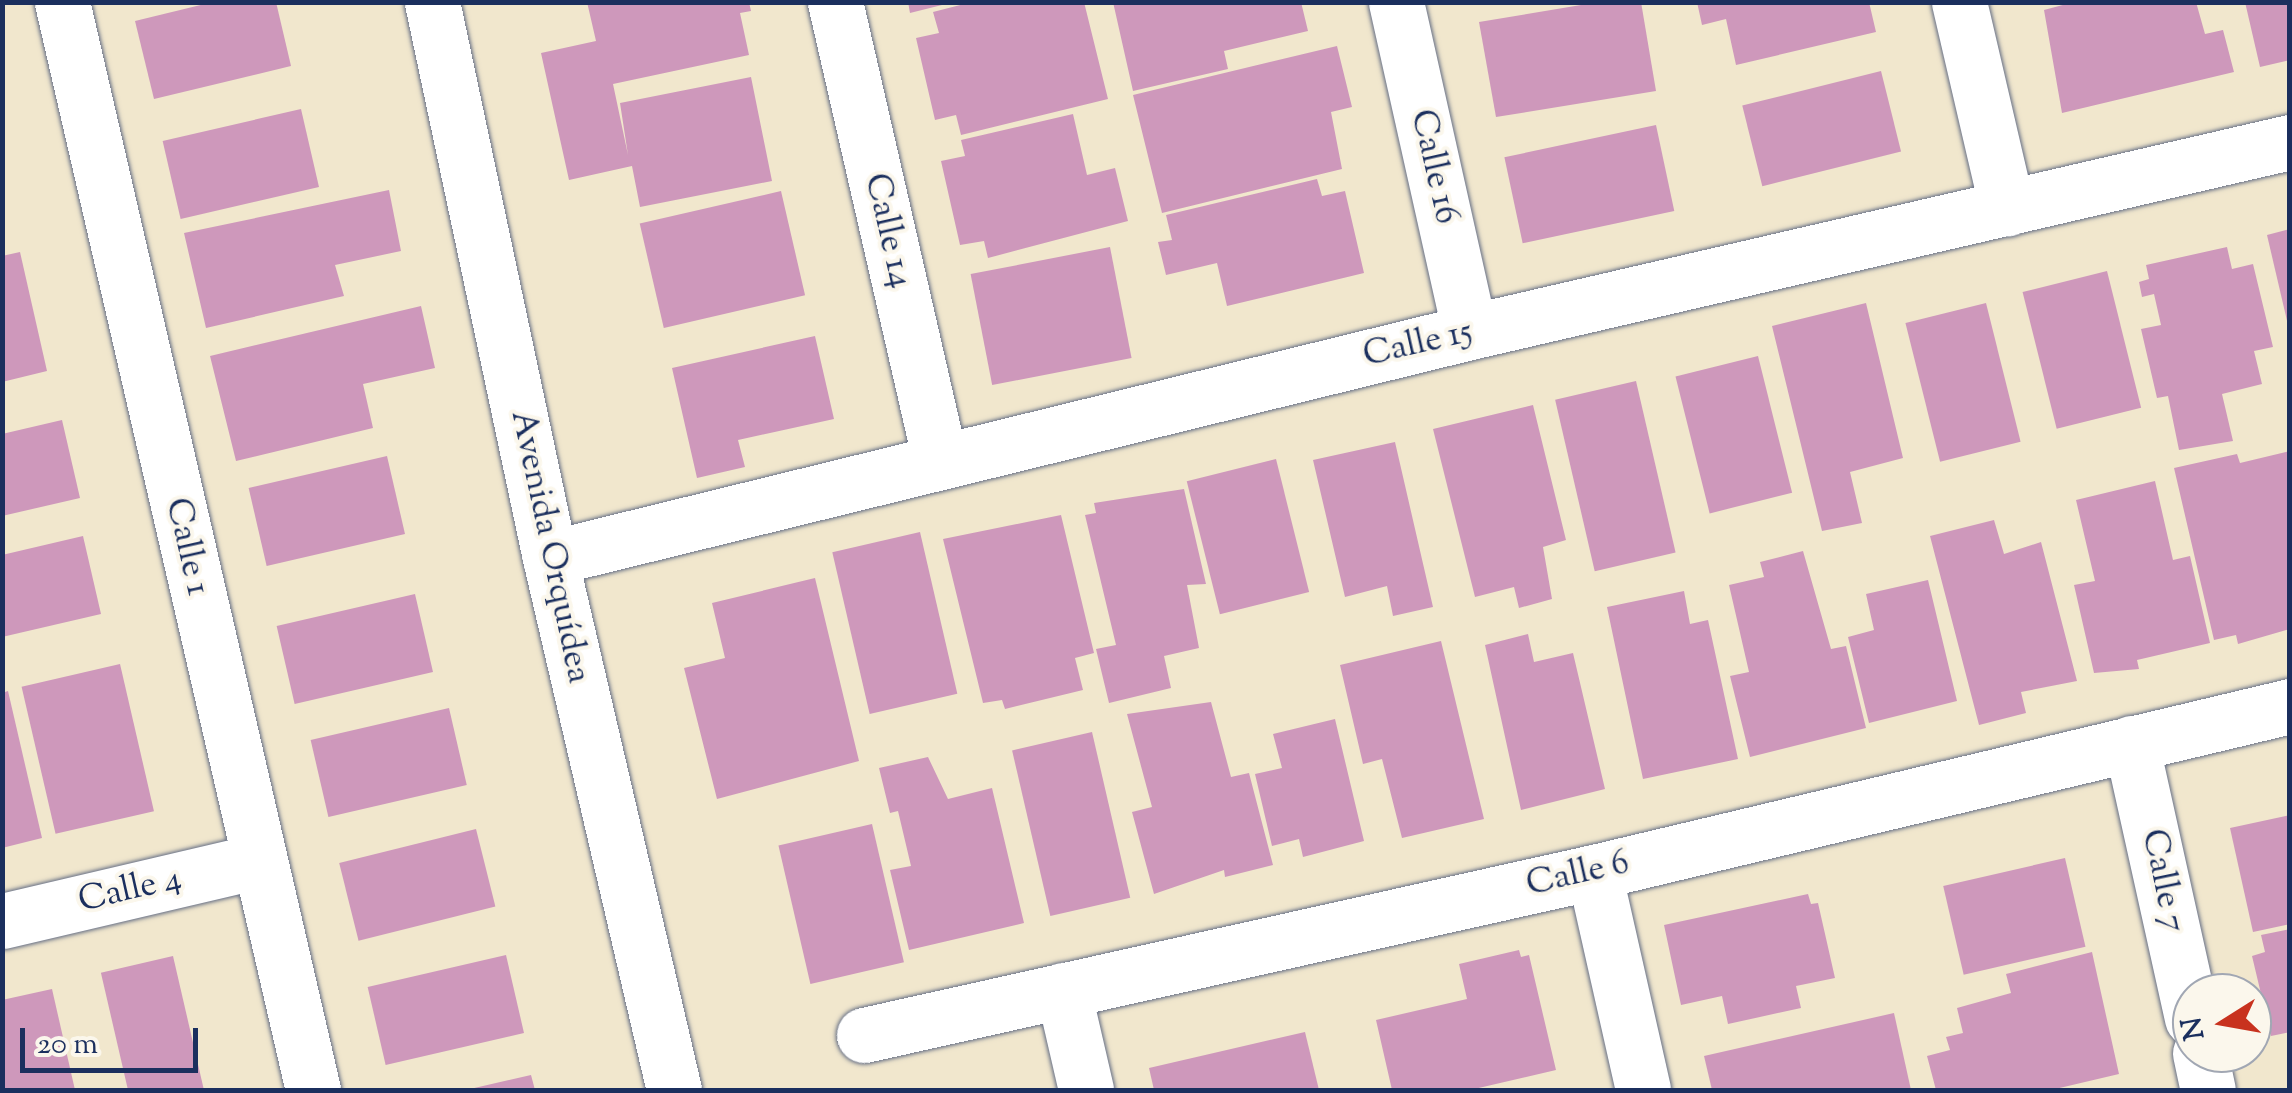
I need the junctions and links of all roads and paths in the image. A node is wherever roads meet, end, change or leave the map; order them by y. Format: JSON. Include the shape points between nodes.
{"nodes":[{"id":1,"x":62,"y":2,"type":"edge"},
{"id":2,"x":432,"y":2,"type":"edge"},
{"id":3,"x":834,"y":2,"type":"edge"},
{"id":4,"x":1396,"y":2,"type":"edge"},
{"id":5,"x":1959,"y":2,"type":"edge"},
{"id":6,"x":2290,"y":142,"type":"edge"},
{"id":7,"x":2006,"y":209,"type":"junction"},
{"id":8,"x":1470,"y":332,"type":"junction"},
{"id":9,"x":940,"y":460,"type":"junction"},
{"id":10,"x":550,"y":558,"type":"junction"},
{"id":11,"x":2290,"y":706,"type":"edge"},
{"id":12,"x":2132,"y":744,"type":"junction"},
{"id":13,"x":258,"y":861,"type":"junction"},
{"id":14,"x":1594,"y":872,"type":"junction"},
{"id":15,"x":2,"y":921,"type":"edge"},
{"id":16,"x":2182,"y":973,"type":"edge"},
{"id":17,"x":1063,"y":990,"type":"junction"},
{"id":18,"x":864,"y":1035,"type":"dead end"},
{"id":19,"x":313,"y":1090,"type":"edge"},
{"id":20,"x":674,"y":1090,"type":"edge"},
{"id":21,"x":1086,"y":1090,"type":"edge"},
{"id":22,"x":1644,"y":1090,"type":"edge"}],
"edges":[{"from":1,"to":13,"type":"street","name":"Calle 1"},
{"from":2,"to":10,"type":"street","name":"Avenida Orquídea"},
{"from":3,"to":9,"type":"street","name":"Calle 14"},
{"from":4,"to":8,"type":"street","name":"Calle 16"},
{"from":5,"to":7,"type":"street"},
{"from":6,"to":7,"type":"street","name":"Calle 15"},
{"from":7,"to":8,"type":"street","name":"Calle 15"},
{"from":8,"to":9,"type":"street","name":"Calle 15"},
{"from":9,"to":10,"type":"street","name":"Calle 15","via":[[826,495]]},
{"from":10,"to":20,"type":"street","name":"Avenida Orquídea"},
{"from":11,"to":12,"type":"street","name":"Calle 6"},
{"from":12,"to":14,"type":"street","name":"Calle 6"},
{"from":12,"to":16,"type":"street","name":"Calle 7"},
{"from":13,"to":15,"type":"street","name":"Calle 4"},
{"from":13,"to":19,"type":"street","name":"Calle 1"},
{"from":14,"to":17,"type":"street","name":"Calle 6"},
{"from":14,"to":22,"type":"street"},
{"from":17,"to":18,"type":"street","name":"Calle 6"},
{"from":17,"to":21,"type":"street"}]}
